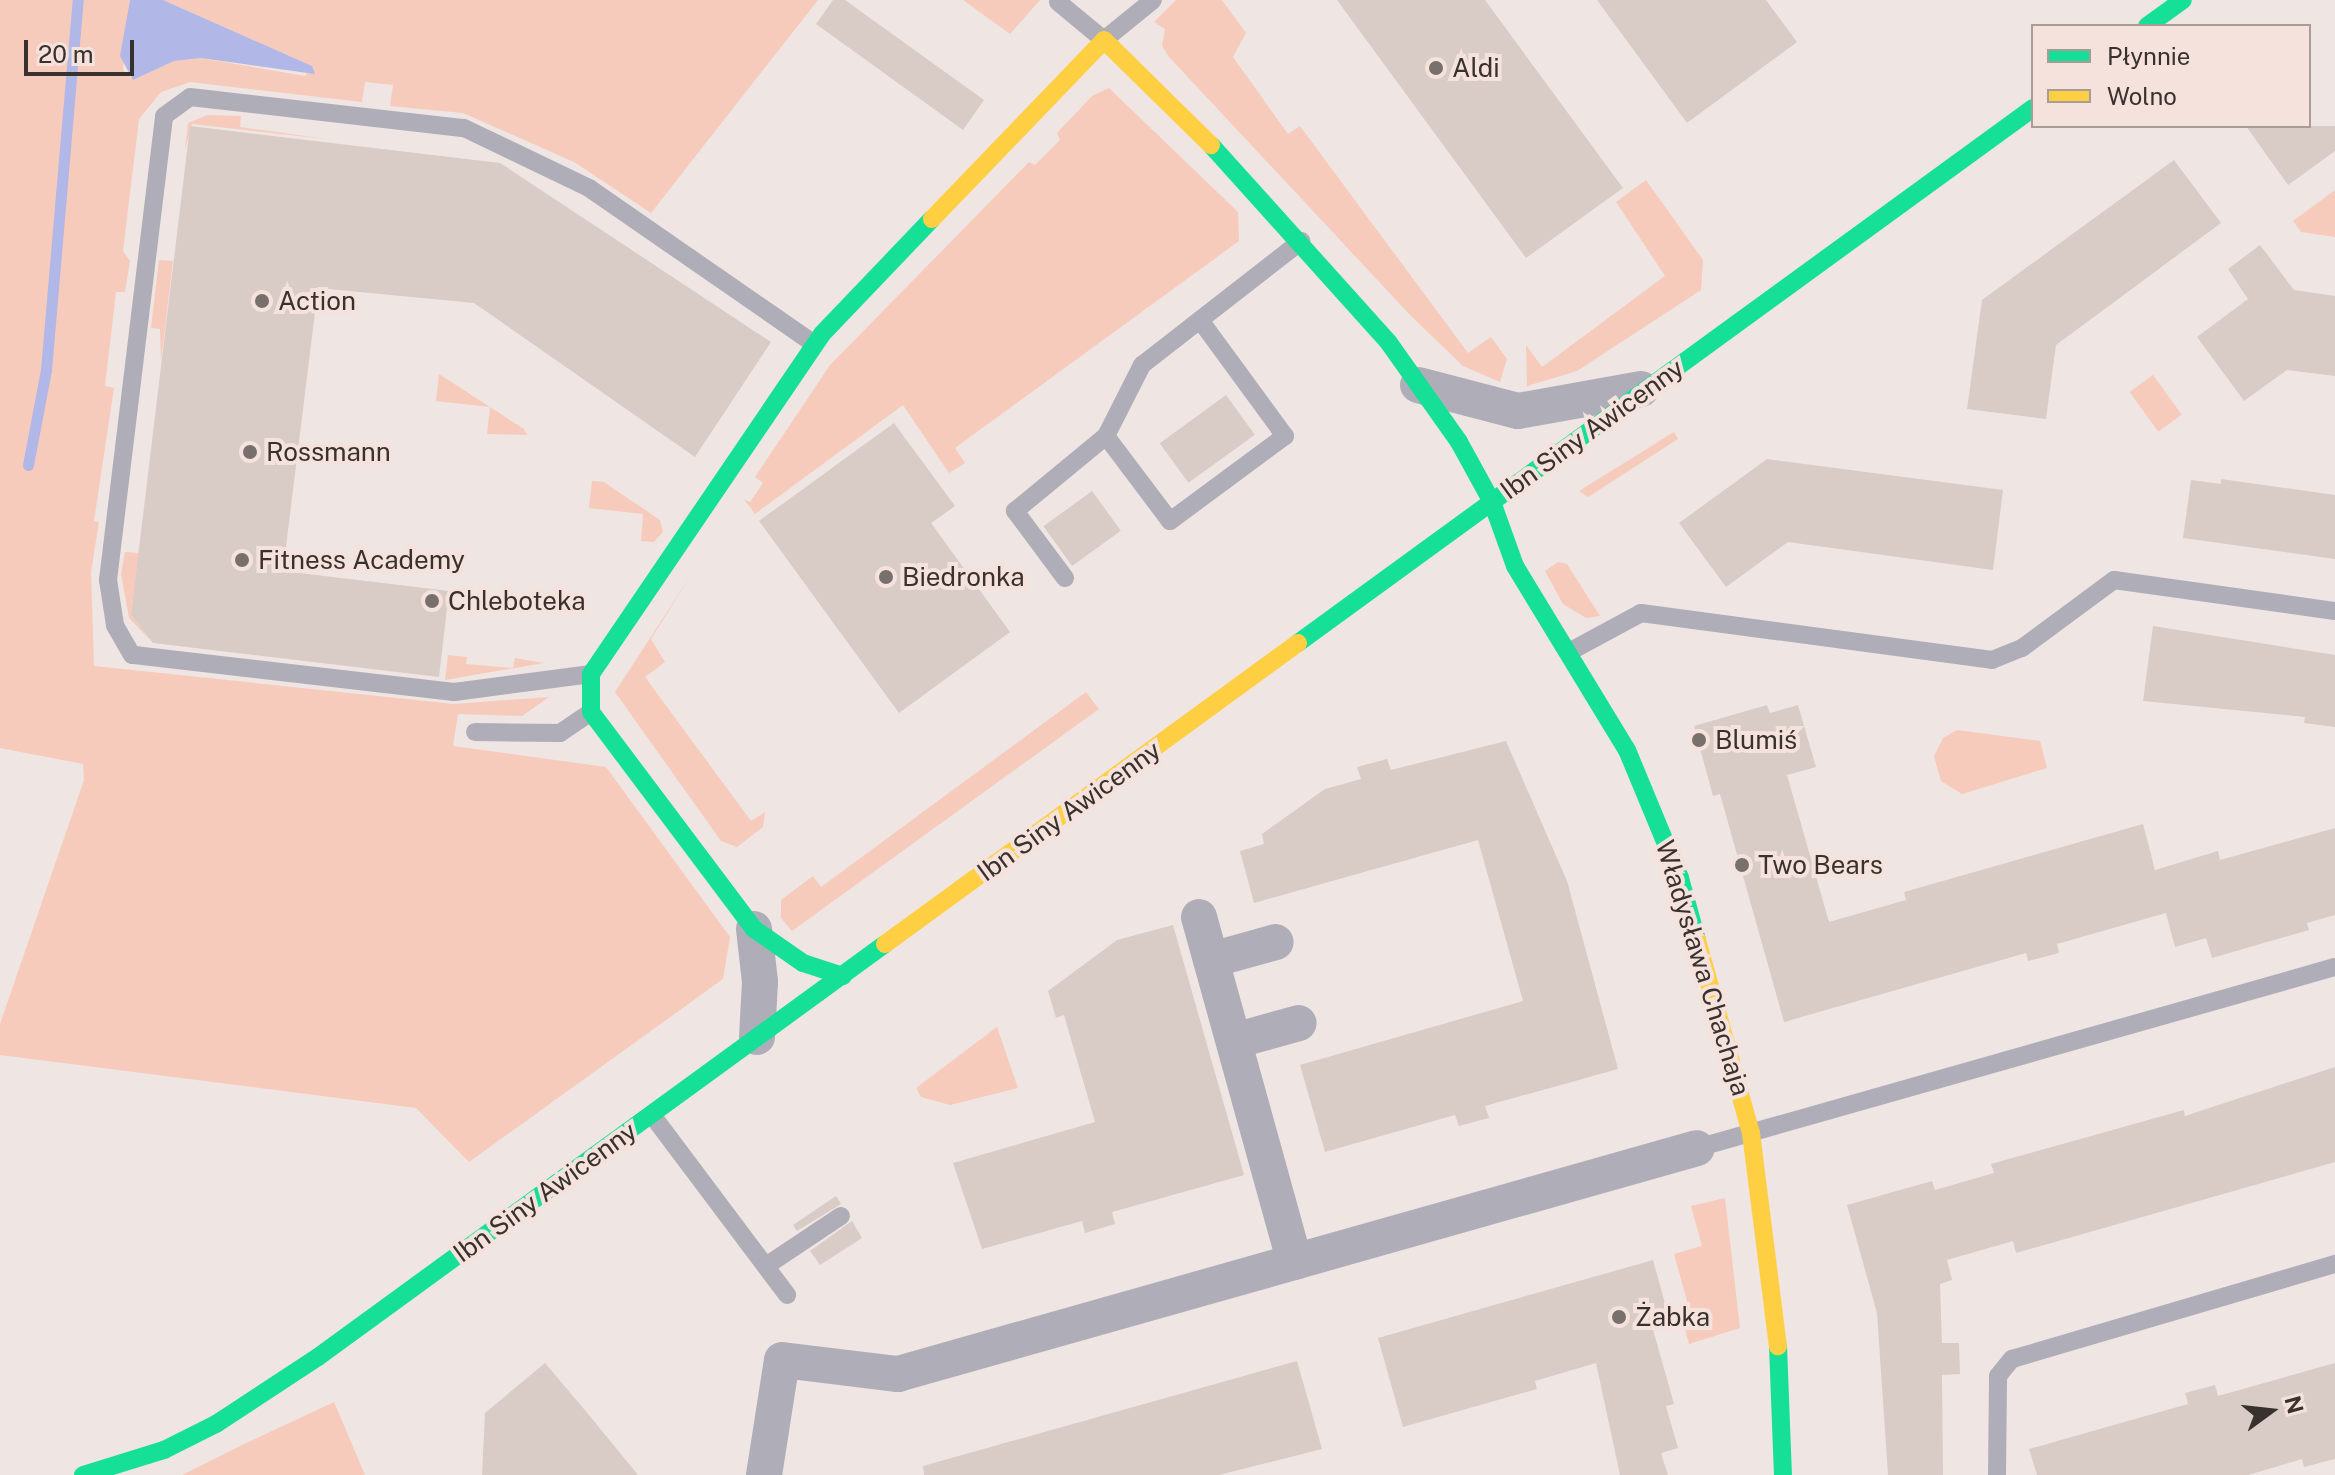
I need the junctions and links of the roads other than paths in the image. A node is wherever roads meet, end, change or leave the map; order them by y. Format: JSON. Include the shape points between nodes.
{"nodes":[{"id":1,"x":1153,"y":0,"type":"edge"},
{"id":2,"x":2183,"y":0,"type":"edge"},
{"id":3,"x":1058,"y":2,"type":"dead end"},
{"id":4,"x":2150,"y":24,"type":"edge"},
{"id":5,"x":1104,"y":40,"type":"junction"},
{"id":6,"x":2031,"y":109,"type":"edge"},
{"id":7,"x":1303,"y":239,"type":"junction"},
{"id":8,"x":1200,"y":320,"type":"junction"},
{"id":9,"x":814,"y":344,"type":"junction"},
{"id":10,"x":1418,"y":385,"type":"junction"},
{"id":11,"x":1650,"y":387,"type":"junction"},
{"id":12,"x":1106,"y":436,"type":"junction"},
{"id":13,"x":1492,"y":502,"type":"junction"},
{"id":14,"x":1065,"y":578,"type":"dead end"},
{"id":15,"x":2335,"y":611,"type":"edge"},
{"id":16,"x":1569,"y":652,"type":"junction"},
{"id":17,"x":591,"y":674,"type":"junction"},
{"id":18,"x":591,"y":712,"type":"junction"},
{"id":19,"x":475,"y":732,"type":"dead end"},
{"id":20,"x":1199,"y":917,"type":"dead end"},
{"id":21,"x":754,"y":929,"type":"junction"},
{"id":22,"x":1276,"y":942,"type":"dead end"},
{"id":23,"x":1211,"y":960,"type":"junction"},
{"id":24,"x":2335,"y":967,"type":"edge"},
{"id":25,"x":843,"y":976,"type":"junction"},
{"id":26,"x":1299,"y":1023,"type":"dead end"},
{"id":27,"x":757,"y":1037,"type":"junction"},
{"id":28,"x":1234,"y":1041,"type":"junction"},
{"id":29,"x":652,"y":1115,"type":"junction"},
{"id":30,"x":1751,"y":1133,"type":"junction"},
{"id":31,"x":1697,"y":1148,"type":"joint"},
{"id":32,"x":841,"y":1216,"type":"dead end"},
{"id":33,"x":1295,"y":1262,"type":"junction"},
{"id":34,"x":2335,"y":1264,"type":"edge"},
{"id":35,"x":766,"y":1266,"type":"junction"},
{"id":36,"x":787,"y":1295,"type":"dead end"},
{"id":37,"x":134,"y":1468,"type":"edge"},
{"id":38,"x":83,"y":1475,"type":"edge"},
{"id":39,"x":764,"y":1475,"type":"edge"},
{"id":40,"x":1783,"y":1475,"type":"edge"},
{"id":41,"x":1997,"y":1475,"type":"edge"}],
"edges":[{"from":1,"to":5,"type":"lane"},
{"from":2,"to":4,"type":"street"},
{"from":3,"to":5,"type":"lane"},
{"from":5,"to":7,"type":"street","name":"Władysława Chachaja"},
{"from":5,"to":9,"type":"street"},
{"from":6,"to":11,"type":"street","name":"Ibn Siny Awicenny"},
{"from":7,"to":8,"type":"lane"},
{"from":7,"to":10,"type":"street","name":"Władysława Chachaja"},
{"from":8,"to":12,"type":"lane","via":[[1142,365]]},
{"from":8,"to":12,"type":"lane","via":[[1285,436],[1170,521]]},
{"from":9,"to":17,"type":"street"},
{"from":9,"to":17,"type":"lane","via":[[589,188],[464,128],[190,97],[164,116],[108,580],[115,625],[132,655],[454,692]]},
{"from":10,"to":11,"type":"street","via":[[1518,411]]},
{"from":10,"to":13,"type":"street","name":"Władysława Chachaja"},
{"from":11,"to":13,"type":"street","name":"Ibn Siny Awicenny"},
{"from":12,"to":14,"type":"lane","via":[[1015,511]]},
{"from":13,"to":16,"type":"street","name":"Władysława Chachaja","via":[[1515,566]]},
{"from":13,"to":25,"type":"street","name":"Ibn Siny Awicenny"},
{"from":15,"to":16,"type":"lane","via":[[2114,580],[2022,648],[1992,660],[1641,613]]},
{"from":16,"to":30,"type":"street","name":"Władysława Chachaja","via":[[1627,750],[1656,813],[1702,948]]},
{"from":17,"to":18,"type":"street"},
{"from":18,"to":19,"type":"lane","via":[[560,733]]},
{"from":18,"to":21,"type":"street"},
{"from":20,"to":23,"type":"street"},
{"from":21,"to":25,"type":"street","via":[[803,963]]},
{"from":21,"to":27,"type":"street","via":[[760,982]]},
{"from":22,"to":23,"type":"street"},
{"from":23,"to":28,"type":"street"},
{"from":24,"to":30,"type":"lane"},
{"from":25,"to":27,"type":"street","name":"Ibn Siny Awicenny"},
{"from":26,"to":28,"type":"street"},
{"from":27,"to":29,"type":"street","name":"Ibn Siny Awicenny"},
{"from":28,"to":33,"type":"street"},
{"from":29,"to":35,"type":"lane"},
{"from":29,"to":37,"type":"street","name":"Ibn Siny Awicenny","via":[[305,1365],[216,1424]]},
{"from":30,"to":31,"type":"lane"},
{"from":30,"to":40,"type":"street","name":"Władysława Chachaja","via":[[1776,1309]]},
{"from":31,"to":33,"type":"street"},
{"from":32,"to":35,"type":"lane"},
{"from":33,"to":39,"type":"street","via":[[898,1374],[782,1360]]},
{"from":34,"to":41,"type":"lane","via":[[2012,1359],[1998,1376]]},
{"from":35,"to":36,"type":"lane"},
{"from":37,"to":38,"type":"street","name":"Ibn Siny Awicenny"}]}
